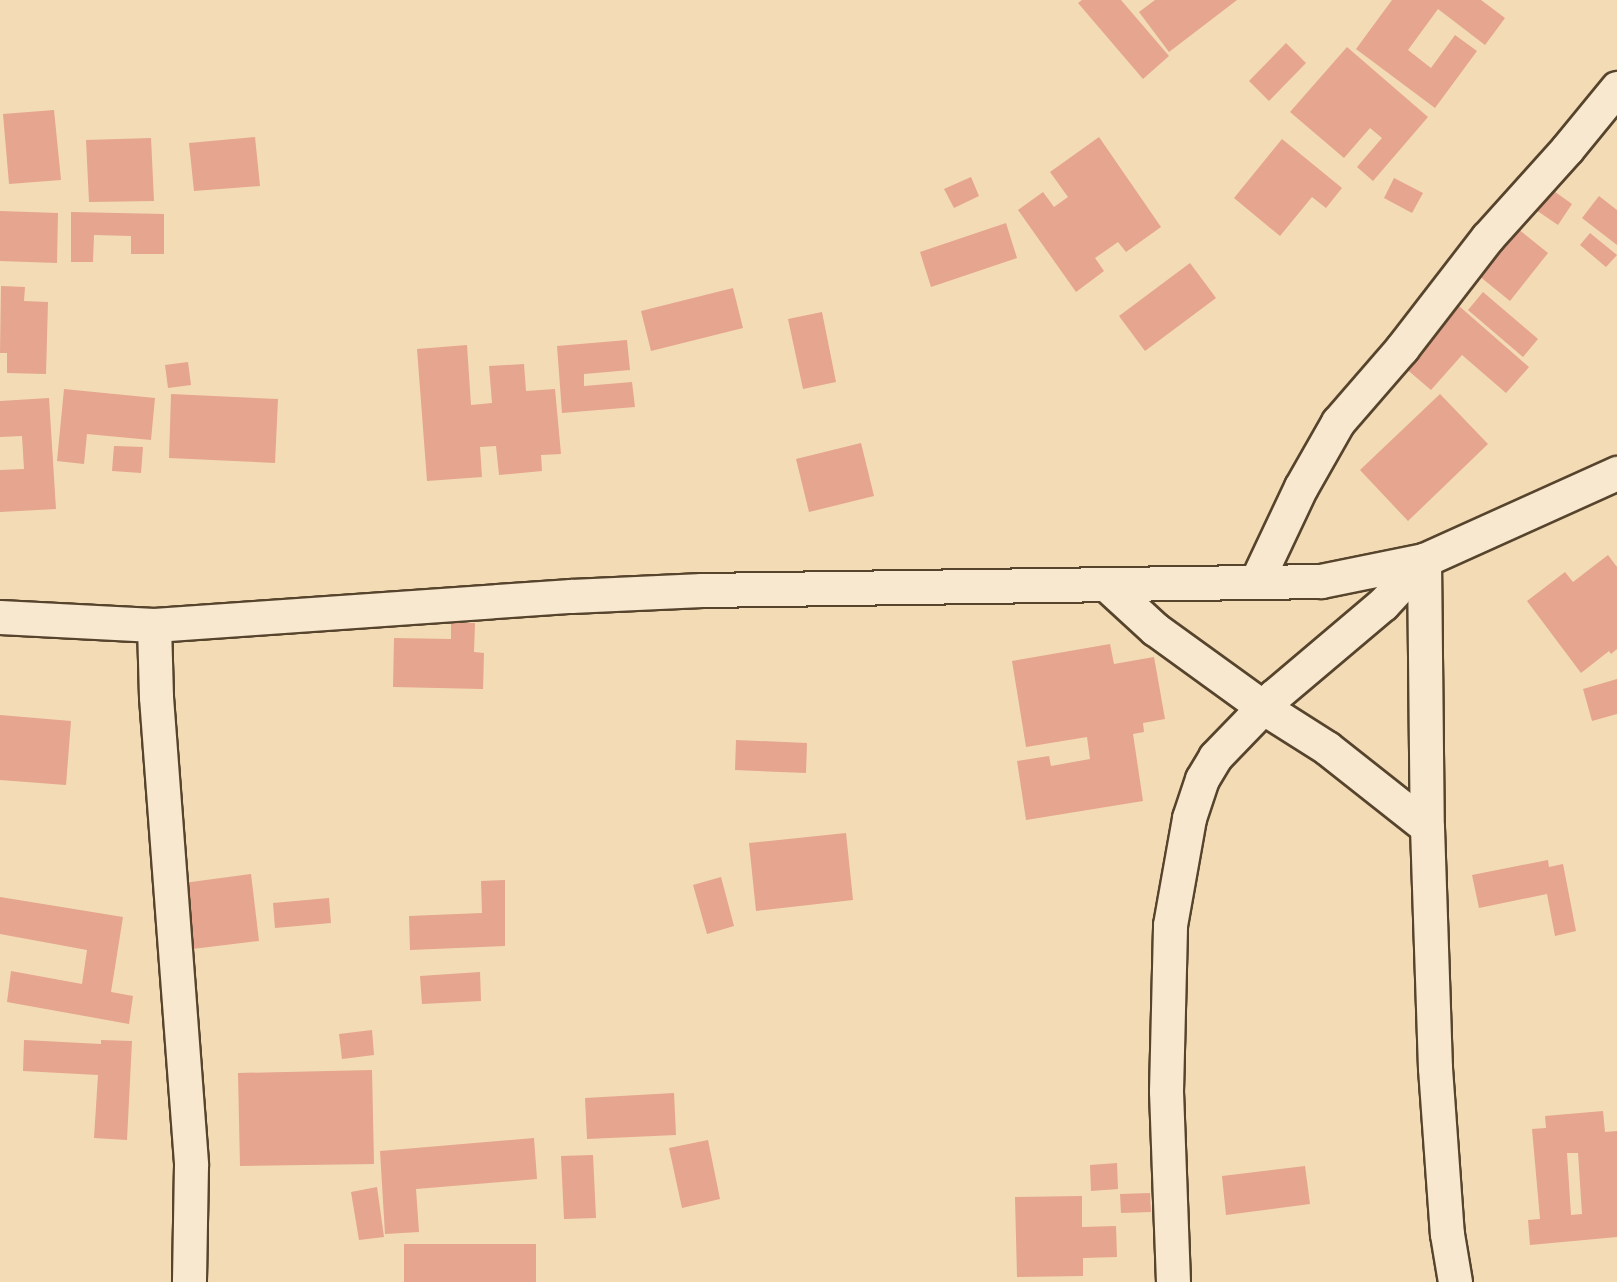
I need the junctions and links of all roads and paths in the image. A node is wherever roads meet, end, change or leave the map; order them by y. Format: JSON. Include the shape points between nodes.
{"nodes":[{"id":1,"x":1617,"y":88,"type":"edge"},
{"id":2,"x":1617,"y":473,"type":"edge"},
{"id":3,"x":1424,"y":560,"type":"junction"},
{"id":4,"x":1256,"y":582,"type":"junction"},
{"id":5,"x":1106,"y":584,"type":"junction"},
{"id":6,"x":0,"y":617,"type":"edge"},
{"id":7,"x":154,"y":625,"type":"junction"},
{"id":8,"x":1264,"y":708,"type":"junction"},
{"id":9,"x":1427,"y":827,"type":"junction"},
{"id":10,"x":189,"y":1282,"type":"edge"},
{"id":11,"x":1173,"y":1282,"type":"edge"},
{"id":12,"x":1455,"y":1282,"type":"edge"}],
"edges":[{"from":1,"to":4,"type":"street","via":[[1487,238],[1402,348],[1338,422],[1301,487]]},
{"from":2,"to":3,"type":"street"},
{"from":3,"to":4,"type":"street","via":[[1322,581]]},
{"from":3,"to":8,"type":"street","via":[[1383,604]]},
{"from":3,"to":9,"type":"street"},
{"from":4,"to":5,"type":"street"},
{"from":5,"to":7,"type":"street","via":[[702,590]]},
{"from":5,"to":8,"type":"street","via":[[1155,629]]},
{"from":6,"to":7,"type":"street"},
{"from":7,"to":10,"type":"street","via":[[190,1155]]},
{"from":8,"to":9,"type":"street","via":[[1327,748]]},
{"from":8,"to":11,"type":"street","via":[[1215,757],[1202,779],[1189,818],[1170,925],[1166,1091]]},
{"from":9,"to":12,"type":"street","via":[[1438,1129]]}]}
